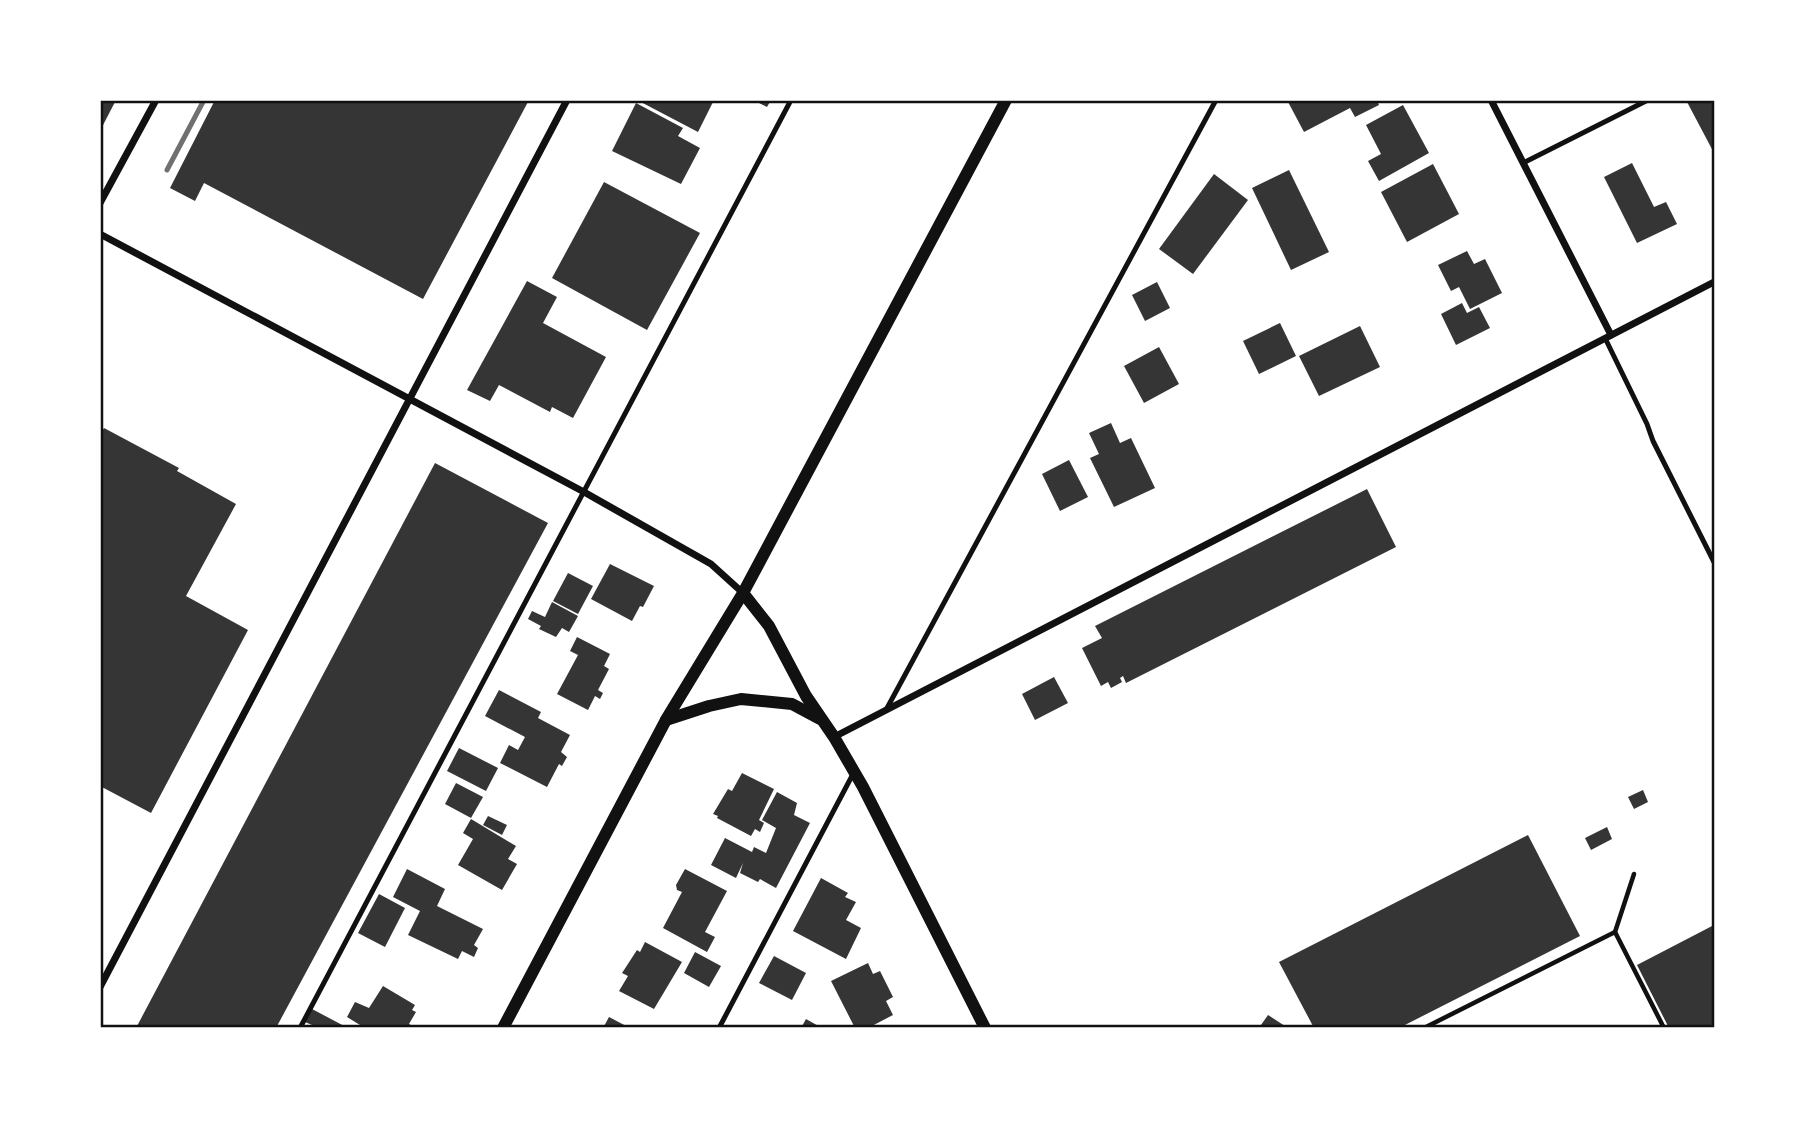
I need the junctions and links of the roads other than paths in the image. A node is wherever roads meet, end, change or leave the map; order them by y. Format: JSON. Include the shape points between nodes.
{"nodes":[{"id":1,"x":156,"y":100,"type":"edge"},
{"id":2,"x":567,"y":100,"type":"edge"},
{"id":3,"x":791,"y":100,"type":"edge"},
{"id":4,"x":1006,"y":100,"type":"edge"},
{"id":5,"x":1216,"y":100,"type":"edge"},
{"id":6,"x":1491,"y":100,"type":"edge"},
{"id":7,"x":1648,"y":100,"type":"edge"},
{"id":8,"x":1523,"y":163,"type":"junction"},
{"id":9,"x":100,"y":203,"type":"edge"},
{"id":10,"x":100,"y":234,"type":"edge"},
{"id":11,"x":1714,"y":282,"type":"edge"},
{"id":12,"x":1608,"y":337,"type":"junction"},
{"id":13,"x":408,"y":399,"type":"junction"},
{"id":14,"x":584,"y":492,"type":"junction"},
{"id":15,"x":1714,"y":562,"type":"edge"},
{"id":16,"x":743,"y":593,"type":"junction"},
{"id":17,"x":886,"y":710,"type":"junction"},
{"id":18,"x":666,"y":720,"type":"junction"},
{"id":19,"x":820,"y":720,"type":"junction"},
{"id":20,"x":834,"y":737,"type":"junction"},
{"id":21,"x":854,"y":771,"type":"junction"},
{"id":22,"x":100,"y":987,"type":"edge"},
{"id":23,"x":300,"y":1028,"type":"edge"},
{"id":24,"x":503,"y":1028,"type":"edge"},
{"id":25,"x":719,"y":1028,"type":"edge"},
{"id":26,"x":985,"y":1028,"type":"edge"}],
"edges":[{"from":1,"to":9,"type":"street"},
{"from":2,"to":13,"type":"street"},
{"from":3,"to":14,"type":"lane"},
{"from":4,"to":16,"type":"street"},
{"from":5,"to":17,"type":"lane"},
{"from":6,"to":8,"type":"street"},
{"from":7,"to":8,"type":"lane"},
{"from":8,"to":12,"type":"street"},
{"from":10,"to":13,"type":"street"},
{"from":11,"to":12,"type":"street"},
{"from":12,"to":15,"type":"lane","via":[[1653,441]]},
{"from":12,"to":17,"type":"street"},
{"from":13,"to":14,"type":"street"},
{"from":13,"to":22,"type":"street"},
{"from":14,"to":16,"type":"street","via":[[711,564]]},
{"from":14,"to":23,"type":"lane"},
{"from":16,"to":18,"type":"street"},
{"from":16,"to":19,"type":"street","via":[[769,626]]},
{"from":17,"to":20,"type":"street"},
{"from":18,"to":19,"type":"street","via":[[741,699],[792,704]]},
{"from":18,"to":24,"type":"street"},
{"from":19,"to":20,"type":"street"},
{"from":20,"to":21,"type":"street"},
{"from":21,"to":25,"type":"lane"},
{"from":21,"to":26,"type":"street"}]}
